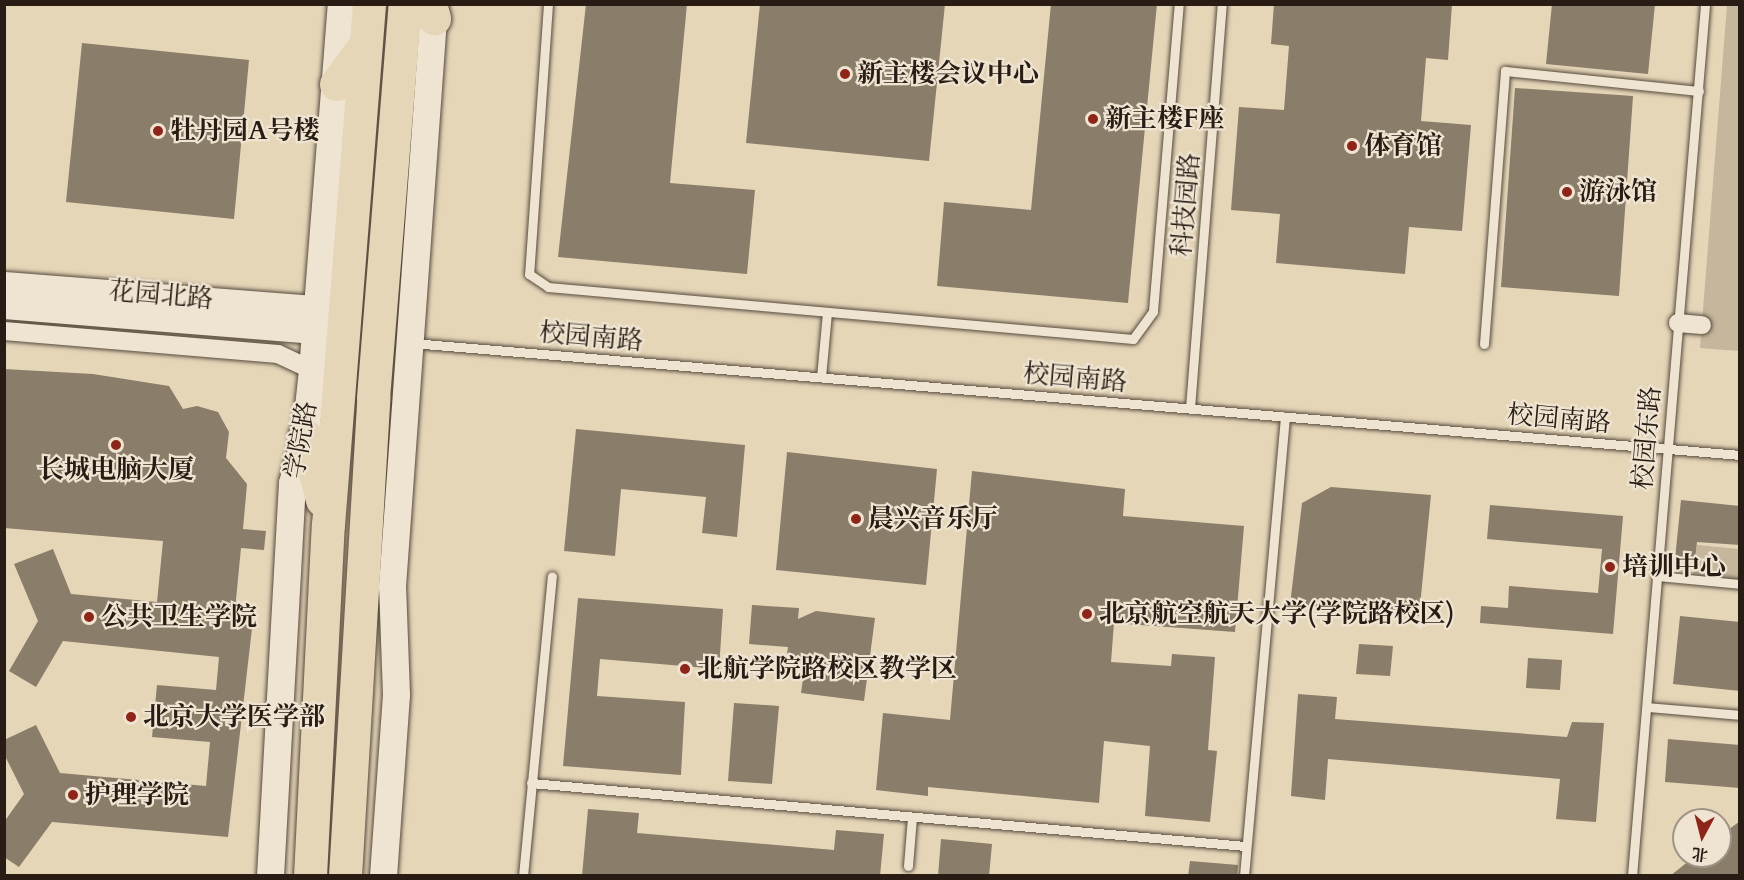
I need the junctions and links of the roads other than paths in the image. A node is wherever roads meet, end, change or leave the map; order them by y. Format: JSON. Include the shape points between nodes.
{"nodes":[{"id":1,"x":341,"y":4,"type":"edge"},
{"id":2,"x":369,"y":4,"type":"edge"},
{"id":3,"x":548,"y":4,"type":"edge"},
{"id":4,"x":1179,"y":4,"type":"edge"},
{"id":5,"x":1222,"y":4,"type":"edge"},
{"id":6,"x":1706,"y":4,"type":"edge"},
{"id":7,"x":426,"y":8,"type":"edge"},
{"id":8,"x":365,"y":45,"type":"junction"},
{"id":9,"x":336,"y":84,"type":"junction"},
{"id":10,"x":1699,"y":91,"type":"junction"},
{"id":11,"x":4,"y":285,"type":"edge"},
{"id":12,"x":4,"y":305,"type":"edge"},
{"id":13,"x":827,"y":312,"type":"junction"},
{"id":14,"x":316,"y":319,"type":"junction"},
{"id":15,"x":1678,"y":323,"type":"junction"},
{"id":16,"x":1702,"y":325,"type":"dead end"},
{"id":17,"x":4,"y":331,"type":"edge"},
{"id":18,"x":407,"y":342,"type":"junction"},
{"id":19,"x":1484,"y":344,"type":"dead end"},
{"id":20,"x":312,"y":370,"type":"junction"},
{"id":21,"x":821,"y":377,"type":"junction"},
{"id":22,"x":1190,"y":408,"type":"junction"},
{"id":23,"x":1285,"y":417,"type":"junction"},
{"id":24,"x":305,"y":435,"type":"junction"},
{"id":25,"x":1666,"y":449,"type":"junction"},
{"id":26,"x":1740,"y":455,"type":"edge"},
{"id":27,"x":328,"y":525,"type":"junction"},
{"id":28,"x":552,"y":576,"type":"dead end"},
{"id":29,"x":1657,"y":576,"type":"junction"},
{"id":30,"x":1740,"y":584,"type":"edge"},
{"id":31,"x":1647,"y":707,"type":"junction"},
{"id":32,"x":1740,"y":715,"type":"edge"},
{"id":33,"x":531,"y":783,"type":"junction"},
{"id":34,"x":912,"y":817,"type":"junction"},
{"id":35,"x":1246,"y":846,"type":"junction"},
{"id":36,"x":909,"y":866,"type":"dead end"},
{"id":37,"x":270,"y":876,"type":"edge"},
{"id":38,"x":310,"y":876,"type":"edge"},
{"id":39,"x":345,"y":876,"type":"edge"},
{"id":40,"x":383,"y":876,"type":"edge"},
{"id":41,"x":523,"y":876,"type":"edge"},
{"id":42,"x":1244,"y":876,"type":"edge"},
{"id":43,"x":1632,"y":876,"type":"edge"}],
"edges":[{"from":1,"to":9,"type":"street","name":"学院路"},
{"from":2,"to":8,"type":"highway","name":"学院路"},
{"from":3,"to":13,"type":"lane","via":[[529,274],[548,287]]},
{"from":4,"to":13,"type":"lane","via":[[1153,311],[1133,339]]},
{"from":5,"to":22,"type":"lane","name":"科技园路"},
{"from":6,"to":10,"type":"lane","name":"校园东路"},
{"from":7,"to":18,"type":"street"},
{"from":7,"to":39,"type":"highway","via":[[373,398]]},
{"from":8,"to":9,"type":"highway"},
{"from":8,"to":27,"type":"highway","name":"学院路"},
{"from":9,"to":14,"type":"street","name":"学院路"},
{"from":10,"to":15,"type":"lane","name":"校园东路"},
{"from":10,"to":19,"type":"lane","via":[[1505,71]]},
{"from":11,"to":14,"type":"street","name":"花园北路"},
{"from":12,"to":14,"type":"street","name":"花园北路"},
{"from":13,"to":21,"type":"lane"},
{"from":14,"to":20,"type":"street","name":"学院路"},
{"from":15,"to":16,"type":"street"},
{"from":15,"to":25,"type":"lane","name":"校园东路"},
{"from":17,"to":20,"type":"street","via":[[278,354]]},
{"from":18,"to":21,"type":"lane","name":"校园南路"},
{"from":18,"to":40,"type":"street","via":[[392,586],[396,694]]},
{"from":20,"to":24,"type":"street","name":"学院路"},
{"from":21,"to":22,"type":"lane","name":"校园南路"},
{"from":22,"to":23,"type":"lane","name":"校园南路"},
{"from":23,"to":25,"type":"lane","name":"校园南路"},
{"from":23,"to":35,"type":"lane"},
{"from":24,"to":27,"type":"highway"},
{"from":24,"to":37,"type":"street","name":"学院路","via":[[292,483]]},
{"from":25,"to":26,"type":"lane","name":"校园南路"},
{"from":25,"to":29,"type":"lane","name":"校园东路"},
{"from":27,"to":38,"type":"highway","name":"学院路"},
{"from":28,"to":33,"type":"lane"},
{"from":29,"to":30,"type":"lane"},
{"from":29,"to":31,"type":"lane","name":"校园东路"},
{"from":31,"to":32,"type":"lane"},
{"from":31,"to":43,"type":"lane","name":"校园东路"},
{"from":33,"to":34,"type":"lane"},
{"from":33,"to":41,"type":"lane"},
{"from":34,"to":35,"type":"lane"},
{"from":34,"to":36,"type":"lane"},
{"from":35,"to":42,"type":"lane"}]}
